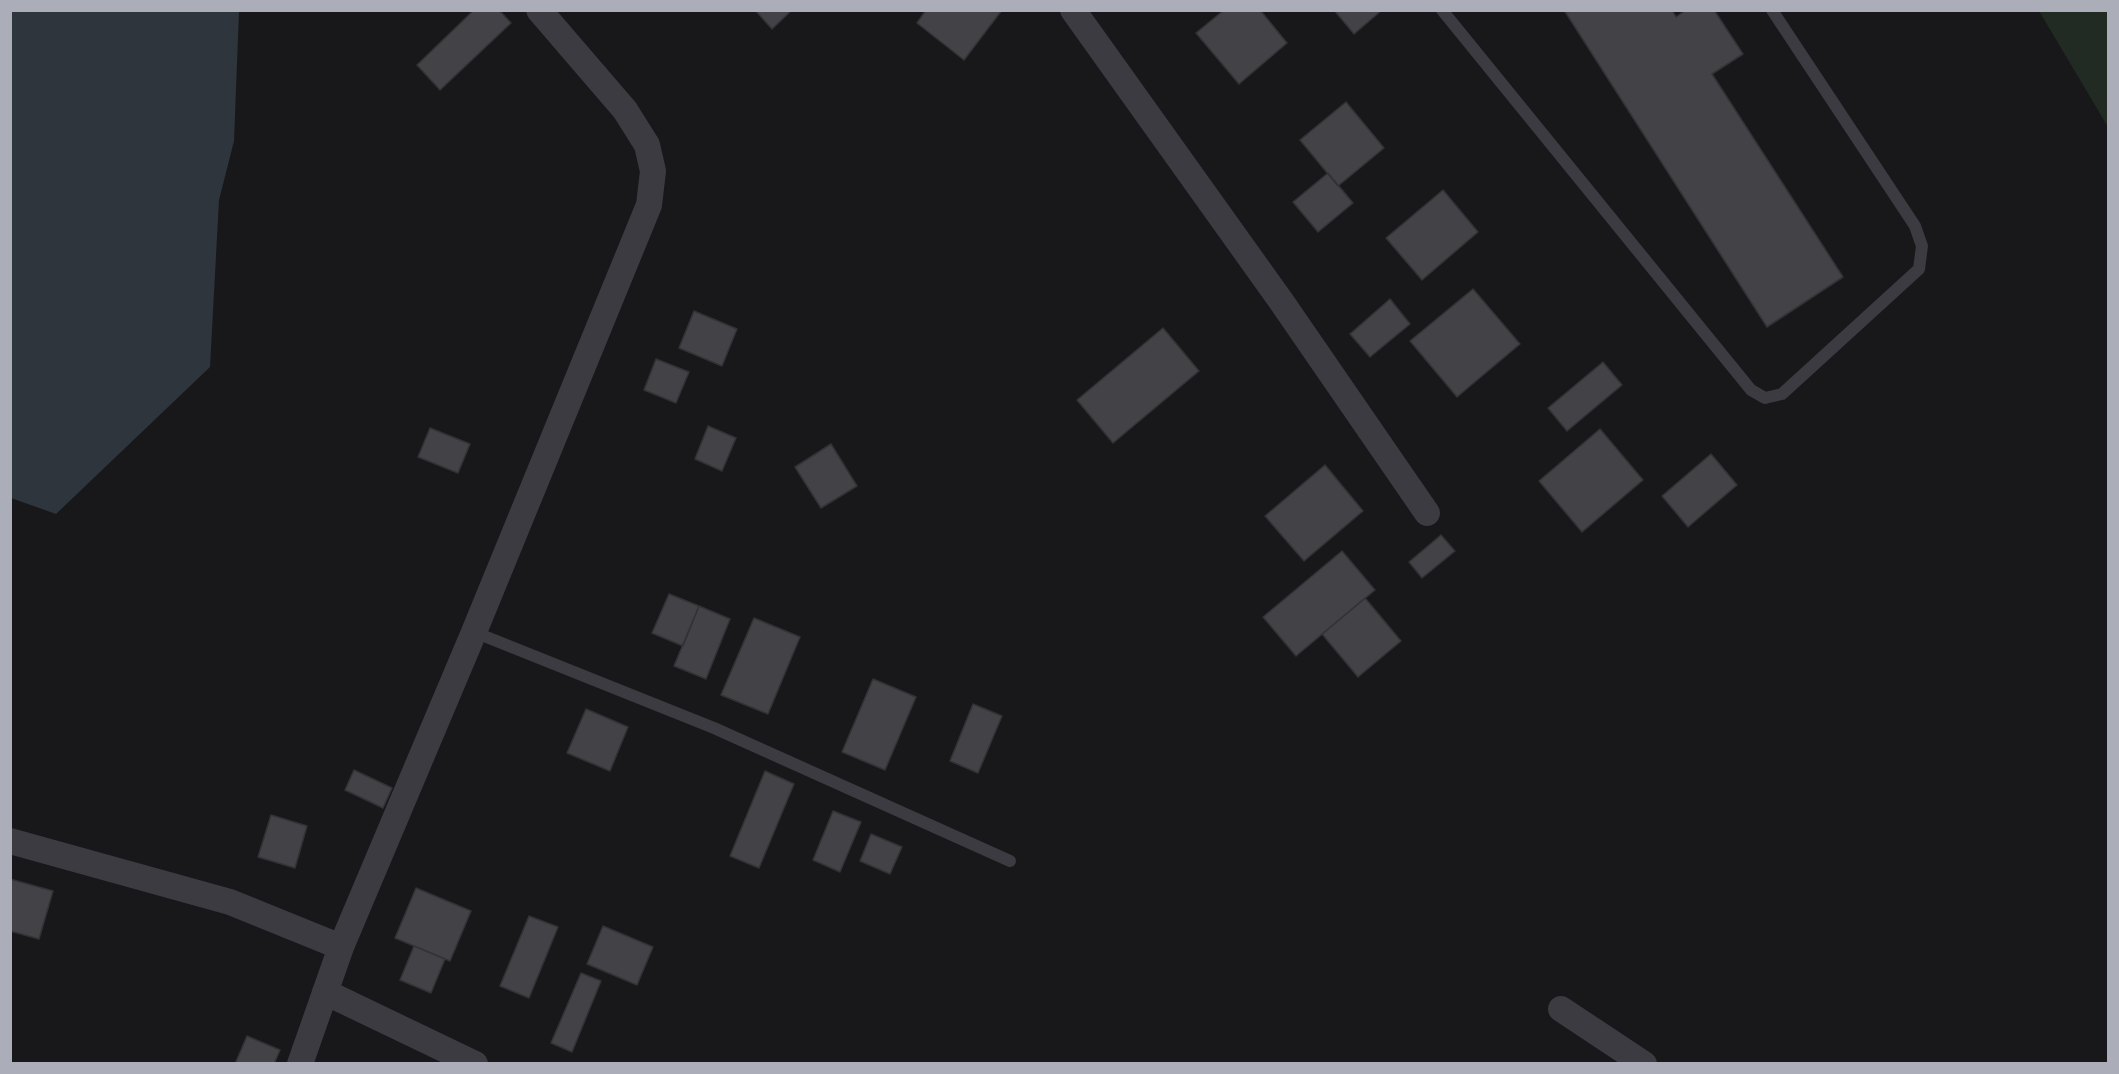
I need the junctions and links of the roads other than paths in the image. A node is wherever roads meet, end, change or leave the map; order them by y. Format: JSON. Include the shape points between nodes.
{"nodes":[{"id":1,"x":539,"y":10,"type":"edge"},
{"id":2,"x":1073,"y":10,"type":"edge"},
{"id":3,"x":1442,"y":10,"type":"edge"},
{"id":4,"x":1772,"y":10,"type":"edge"},
{"id":5,"x":1426,"y":513,"type":"dead end"},
{"id":6,"x":474,"y":632,"type":"junction"},
{"id":7,"x":10,"y":841,"type":"edge"},
{"id":8,"x":1010,"y":861,"type":"dead end"},
{"id":9,"x":341,"y":947,"type":"junction"},
{"id":10,"x":325,"y":992,"type":"junction"},
{"id":11,"x":1561,"y":1009,"type":"dead end"},
{"id":12,"x":300,"y":1064,"type":"edge"},
{"id":13,"x":475,"y":1064,"type":"edge"},
{"id":14,"x":1644,"y":1064,"type":"edge"}],
"edges":[{"from":1,"to":6,"type":"street","via":[[625,111],[646,146],[653,171],[649,205]]},
{"from":2,"to":5,"type":"street","via":[[1281,301]]},
{"from":3,"to":4,"type":"lane","via":[[1743,381],[1765,398],[1782,394],[1919,269],[1922,246],[1915,226]]},
{"from":6,"to":8,"type":"lane","via":[[714,728]]},
{"from":6,"to":9,"type":"street"},
{"from":7,"to":9,"type":"street","via":[[230,902]]},
{"from":9,"to":10,"type":"street"},
{"from":10,"to":12,"type":"street"},
{"from":10,"to":13,"type":"street"},
{"from":11,"to":14,"type":"street"}]}
